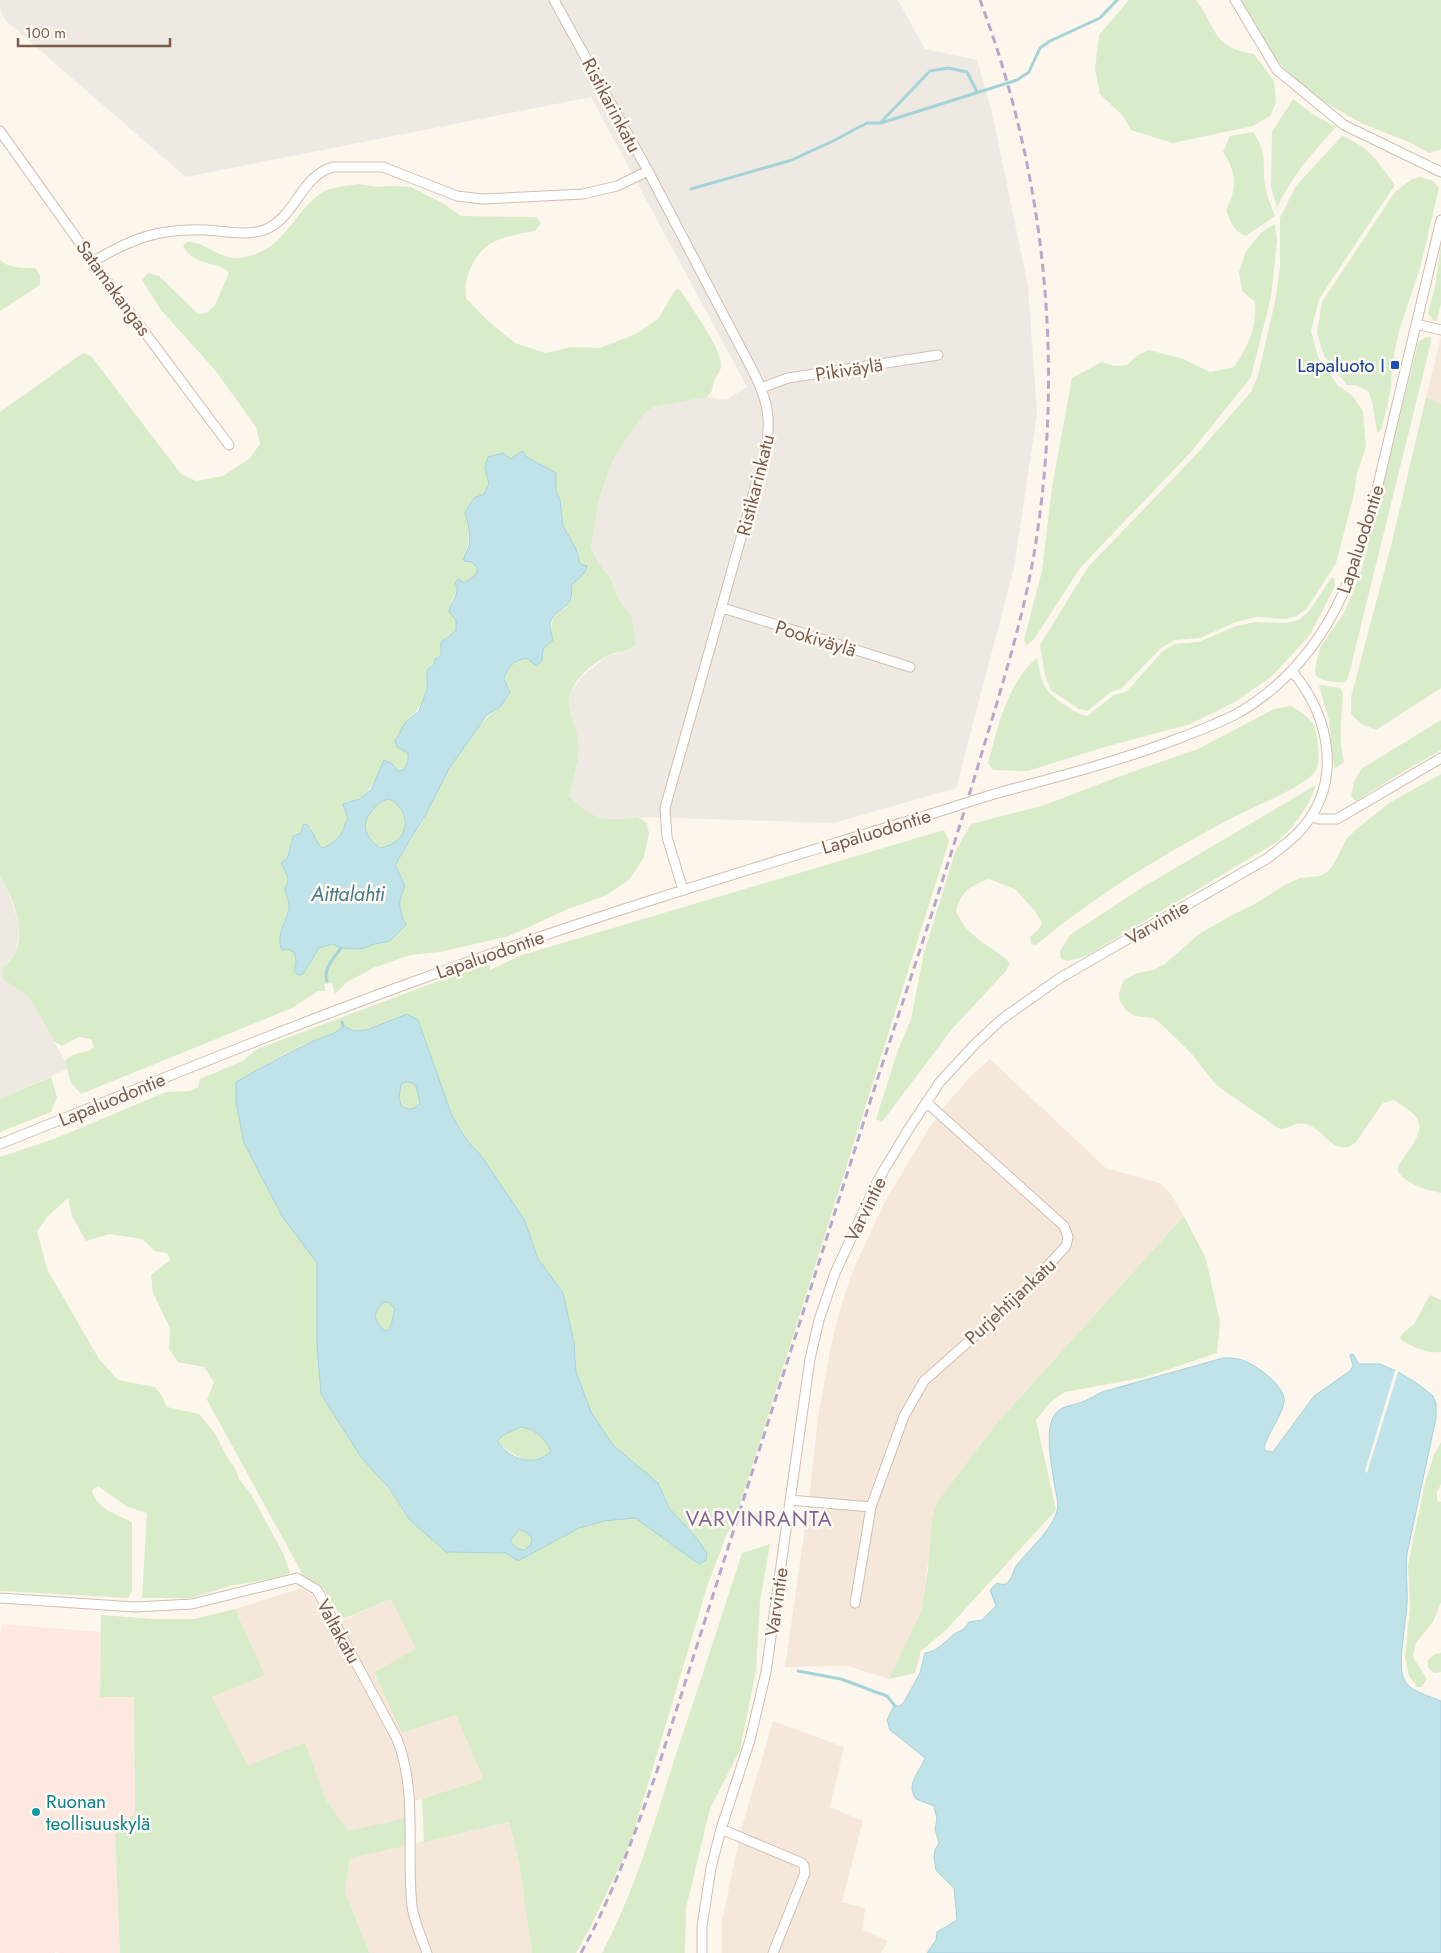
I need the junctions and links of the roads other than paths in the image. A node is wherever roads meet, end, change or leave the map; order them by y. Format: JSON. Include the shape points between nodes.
{"nodes":[{"id":1,"x":554,"y":0,"type":"edge"},
{"id":2,"x":1235,"y":0,"type":"edge"},
{"id":3,"x":0,"y":131,"type":"edge"},
{"id":4,"x":648,"y":171,"type":"junction"},
{"id":5,"x":1441,"y":172,"type":"edge"},
{"id":6,"x":1441,"y":220,"type":"edge"},
{"id":7,"x":94,"y":261,"type":"junction"},
{"id":8,"x":1416,"y":324,"type":"junction"},
{"id":9,"x":1441,"y":330,"type":"edge"},
{"id":10,"x":938,"y":355,"type":"dead end"},
{"id":11,"x":761,"y":388,"type":"junction"},
{"id":12,"x":229,"y":444,"type":"dead end"},
{"id":13,"x":722,"y":608,"type":"junction"},
{"id":14,"x":910,"y":667,"type":"dead end"},
{"id":15,"x":1292,"y":671,"type":"junction"},
{"id":16,"x":1441,"y":758,"type":"edge"},
{"id":17,"x":1311,"y":816,"type":"junction"},
{"id":18,"x":683,"y":890,"type":"junction"},
{"id":19,"x":926,"y":1102,"type":"junction"},
{"id":20,"x":0,"y":1144,"type":"edge"},
{"id":21,"x":790,"y":1500,"type":"junction"},
{"id":22,"x":871,"y":1507,"type":"junction"},
{"id":23,"x":0,"y":1598,"type":"edge"},
{"id":24,"x":855,"y":1603,"type":"dead end"},
{"id":25,"x":721,"y":1829,"type":"junction"},
{"id":26,"x":427,"y":1953,"type":"edge"},
{"id":27,"x":702,"y":1953,"type":"edge"},
{"id":28,"x":774,"y":1953,"type":"edge"}],
"edges":[{"from":1,"to":4,"type":"street","name":"Ristikarinkatu"},
{"from":2,"to":5,"type":"street","via":[[1277,70],[1344,125]]},
{"from":3,"to":7,"type":"street","name":"Satamakangas"},
{"from":4,"to":7,"type":"street","via":[[617,186],[590,192],[483,200],[450,194],[383,167],[333,167],[313,177],[287,212],[266,228],[254,232],[166,231],[140,237]]},
{"from":4,"to":11,"type":"street","name":"Ristikarinkatu"},
{"from":6,"to":8,"type":"street","name":"Lapaluodontie"},
{"from":7,"to":12,"type":"street","name":"Satamakangas"},
{"from":8,"to":9,"type":"street"},
{"from":8,"to":15,"type":"street","name":"Lapaluodontie","via":[[1353,572],[1338,606]]},
{"from":10,"to":11,"type":"street","name":"Pikiväylä","via":[[788,378]]},
{"from":11,"to":13,"type":"street","name":"Ristikarinkatu","via":[[768,410],[768,441]]},
{"from":13,"to":14,"type":"street","name":"Pookiväylä"},
{"from":13,"to":18,"type":"street","name":"Ristikarinkatu","via":[[665,808],[667,837]]},
{"from":15,"to":17,"type":"street","name":"Varvintie","via":[[1312,698],[1322,721],[1326,743],[1326,774]]},
{"from":15,"to":18,"type":"street","name":"Lapaluodontie","bridge":true,"via":[[1258,700],[1238,712],[1145,751]]},
{"from":16,"to":17,"type":"street","via":[[1338,819]]},
{"from":17,"to":19,"type":"street","name":"Varvintie","via":[[1298,833],[1268,858],[1060,978],[1002,1019],[954,1065]]},
{"from":18,"to":20,"type":"street","name":"Lapaluodontie","via":[[412,982]]},
{"from":19,"to":21,"type":"street","name":"Varvintie","via":[[864,1207],[826,1298],[810,1358]]},
{"from":19,"to":22,"type":"street","name":"Purjehtijankatu","via":[[1064,1226],[1068,1242],[1033,1284],[924,1381],[904,1416]]},
{"from":21,"to":22,"type":"street"},
{"from":21,"to":25,"type":"street","name":"Varvintie","via":[[761,1696]]},
{"from":22,"to":24,"type":"street","name":"Purjehtijankatu"},
{"from":23,"to":26,"type":"street","name":"Valtakatu","via":[[135,1607],[192,1604],[297,1578],[316,1590],[405,1759],[410,1791],[412,1907]]},
{"from":25,"to":27,"type":"street","name":"Varvintie","via":[[706,1898]]},
{"from":25,"to":28,"type":"street","via":[[804,1866],[805,1873]]}]}
